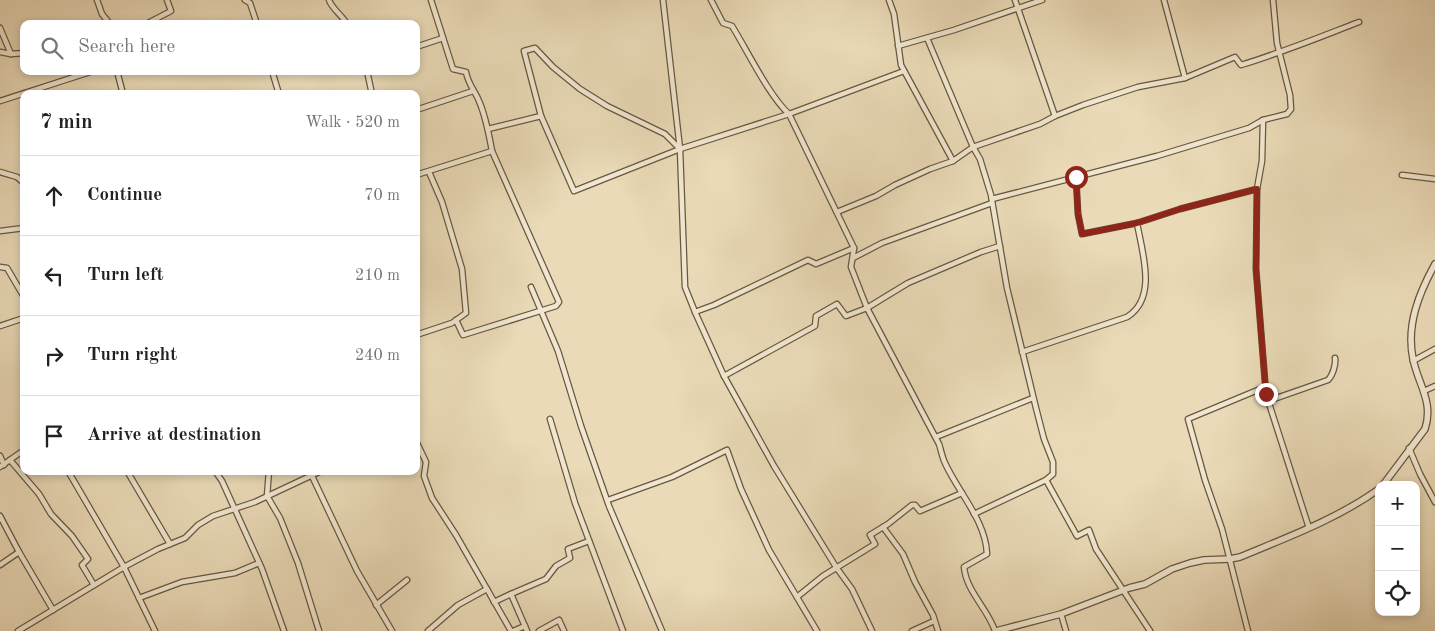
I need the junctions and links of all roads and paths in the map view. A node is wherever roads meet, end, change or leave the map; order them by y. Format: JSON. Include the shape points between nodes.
{"nodes":[{"id":1,"x":96,"y":0,"type":"edge"},
{"id":2,"x":167,"y":0,"type":"edge"},
{"id":3,"x":245,"y":0,"type":"edge"},
{"id":4,"x":329,"y":0,"type":"edge"},
{"id":5,"x":431,"y":0,"type":"edge"},
{"id":6,"x":663,"y":0,"type":"edge"},
{"id":7,"x":710,"y":0,"type":"edge"},
{"id":8,"x":889,"y":0,"type":"edge"},
{"id":9,"x":1015,"y":0,"type":"edge"},
{"id":10,"x":1042,"y":0,"type":"edge"},
{"id":11,"x":1164,"y":0,"type":"edge"},
{"id":12,"x":1273,"y":0,"type":"edge"},
{"id":13,"x":1017,"y":10,"type":"junction"},
{"id":14,"x":107,"y":20,"type":"edge"},
{"id":15,"x":154,"y":20,"type":"edge"},
{"id":16,"x":256,"y":20,"type":"edge"},
{"id":17,"x":345,"y":20,"type":"edge"},
{"id":18,"x":1359,"y":22,"type":"dead end"},
{"id":19,"x":0,"y":28,"type":"edge"},
{"id":20,"x":443,"y":38,"type":"junction"},
{"id":21,"x":927,"y":38,"type":"junction"},
{"id":22,"x":898,"y":46,"type":"junction"},
{"id":23,"x":420,"y":47,"type":"edge"},
{"id":24,"x":0,"y":52,"type":"edge"},
{"id":25,"x":20,"y":53,"type":"edge"},
{"id":26,"x":10,"y":54,"type":"junction"},
{"id":27,"x":1280,"y":54,"type":"junction"},
{"id":28,"x":904,"y":71,"type":"junction"},
{"id":29,"x":81,"y":75,"type":"edge"},
{"id":30,"x":118,"y":75,"type":"edge"},
{"id":31,"x":273,"y":75,"type":"edge"},
{"id":32,"x":368,"y":75,"type":"edge"},
{"id":33,"x":1185,"y":78,"type":"junction"},
{"id":34,"x":34,"y":90,"type":"edge"},
{"id":35,"x":122,"y":90,"type":"edge"},
{"id":36,"x":278,"y":90,"type":"edge"},
{"id":37,"x":371,"y":90,"type":"edge"},
{"id":38,"x":473,"y":91,"type":"junction"},
{"id":39,"x":20,"y":95,"type":"edge"},
{"id":40,"x":0,"y":101,"type":"edge"},
{"id":41,"x":420,"y":109,"type":"edge"},
{"id":42,"x":789,"y":114,"type":"junction"},
{"id":43,"x":541,"y":116,"type":"junction"},
{"id":44,"x":1055,"y":116,"type":"junction"},
{"id":45,"x":1263,"y":120,"type":"junction"},
{"id":46,"x":488,"y":129,"type":"junction"},
{"id":47,"x":973,"y":147,"type":"junction"},
{"id":48,"x":680,"y":149,"type":"junction"},
{"id":49,"x":492,"y":152,"type":"junction"},
{"id":50,"x":953,"y":161,"type":"junction"},
{"id":51,"x":0,"y":172,"type":"edge"},
{"id":52,"x":429,"y":172,"type":"junction"},
{"id":53,"x":420,"y":174,"type":"edge"},
{"id":54,"x":1402,"y":175,"type":"dead end"},
{"id":55,"x":1076,"y":177,"type":"junction"},
{"id":56,"x":1435,"y":179,"type":"edge"},
{"id":57,"x":20,"y":180,"type":"edge"},
{"id":58,"x":1257,"y":189,"type":"junction"},
{"id":59,"x":992,"y":201,"type":"junction"},
{"id":60,"x":837,"y":212,"type":"junction"},
{"id":61,"x":1137,"y":223,"type":"junction"},
{"id":62,"x":20,"y":228,"type":"edge"},
{"id":63,"x":0,"y":231,"type":"edge"},
{"id":64,"x":1000,"y":246,"type":"junction"},
{"id":65,"x":854,"y":248,"type":"junction"},
{"id":66,"x":853,"y":258,"type":"junction"},
{"id":67,"x":1435,"y":264,"type":"edge"},
{"id":68,"x":0,"y":267,"type":"edge"},
{"id":69,"x":531,"y":287,"type":"dead end"},
{"id":70,"x":20,"y":290,"type":"edge"},
{"id":71,"x":867,"y":308,"type":"junction"},
{"id":72,"x":541,"y":311,"type":"junction"},
{"id":73,"x":695,"y":312,"type":"junction"},
{"id":74,"x":20,"y":319,"type":"edge"},
{"id":75,"x":456,"y":320,"type":"junction"},
{"id":76,"x":0,"y":326,"type":"edge"},
{"id":77,"x":420,"y":333,"type":"edge"},
{"id":78,"x":1435,"y":350,"type":"edge"},
{"id":79,"x":1022,"y":352,"type":"junction"},
{"id":80,"x":1335,"y":358,"type":"dead end"},
{"id":81,"x":1413,"y":361,"type":"junction"},
{"id":82,"x":724,"y":376,"type":"junction"},
{"id":83,"x":1435,"y":386,"type":"edge"},
{"id":84,"x":1265,"y":387,"type":"junction"},
{"id":85,"x":1424,"y":390,"type":"junction"},
{"id":86,"x":1033,"y":398,"type":"junction"},
{"id":87,"x":1268,"y":401,"type":"junction"},
{"id":88,"x":550,"y":419,"type":"dead end"},
{"id":89,"x":936,"y":437,"type":"junction"},
{"id":90,"x":1409,"y":448,"type":"junction"},
{"id":91,"x":420,"y":449,"type":"edge"},
{"id":92,"x":20,"y":453,"type":"edge"},
{"id":93,"x":0,"y":456,"type":"edge"},
{"id":94,"x":10,"y":460,"type":"junction"},
{"id":95,"x":2,"y":466,"type":"edge"},
{"id":96,"x":20,"y":472,"type":"edge"},
{"id":97,"x":23,"y":475,"type":"edge"},
{"id":98,"x":70,"y":475,"type":"edge"},
{"id":99,"x":129,"y":475,"type":"edge"},
{"id":100,"x":218,"y":475,"type":"edge"},
{"id":101,"x":269,"y":475,"type":"edge"},
{"id":102,"x":312,"y":476,"type":"joint"},
{"id":103,"x":1046,"y":480,"type":"junction"},
{"id":104,"x":1386,"y":481,"type":"edge"},
{"id":105,"x":1375,"y":492,"type":"edge"},
{"id":106,"x":962,"y":493,"type":"junction"},
{"id":107,"x":267,"y":496,"type":"junction"},
{"id":108,"x":608,"y":500,"type":"junction"},
{"id":109,"x":1435,"y":502,"type":"edge"},
{"id":110,"x":235,"y":509,"type":"junction"},
{"id":111,"x":974,"y":514,"type":"junction"},
{"id":112,"x":0,"y":516,"type":"edge"},
{"id":113,"x":884,"y":527,"type":"junction"},
{"id":114,"x":1309,"y":528,"type":"junction"},
{"id":115,"x":589,"y":541,"type":"junction"},
{"id":116,"x":170,"y":544,"type":"junction"},
{"id":117,"x":19,"y":552,"type":"junction"},
{"id":118,"x":1230,"y":559,"type":"junction"},
{"id":119,"x":259,"y":563,"type":"junction"},
{"id":120,"x":0,"y":565,"type":"edge"},
{"id":121,"x":124,"y":567,"type":"junction"},
{"id":122,"x":836,"y":567,"type":"junction"},
{"id":123,"x":407,"y":580,"type":"dead end"},
{"id":124,"x":94,"y":585,"type":"junction"},
{"id":125,"x":487,"y":589,"type":"junction"},
{"id":126,"x":1123,"y":591,"type":"junction"},
{"id":127,"x":511,"y":594,"type":"junction"},
{"id":128,"x":797,"y":597,"type":"junction"},
{"id":129,"x":139,"y":598,"type":"junction"},
{"id":130,"x":494,"y":602,"type":"junction"},
{"id":131,"x":376,"y":605,"type":"junction"},
{"id":132,"x":53,"y":610,"type":"junction"},
{"id":133,"x":1061,"y":614,"type":"junction"},
{"id":134,"x":934,"y":621,"type":"junction"},
{"id":135,"x":526,"y":628,"type":"edge"},
{"id":136,"x":1016,"y":628,"type":"edge"},
{"id":137,"x":18,"y":631,"type":"edge"},
{"id":138,"x":155,"y":631,"type":"edge"},
{"id":139,"x":284,"y":631,"type":"edge"},
{"id":140,"x":319,"y":631,"type":"edge"},
{"id":141,"x":392,"y":631,"type":"edge"},
{"id":142,"x":428,"y":631,"type":"edge"},
{"id":143,"x":512,"y":631,"type":"edge"},
{"id":144,"x":539,"y":631,"type":"edge"},
{"id":145,"x":564,"y":631,"type":"edge"},
{"id":146,"x":623,"y":631,"type":"edge"},
{"id":147,"x":662,"y":631,"type":"edge"},
{"id":148,"x":817,"y":631,"type":"edge"},
{"id":149,"x":872,"y":631,"type":"edge"},
{"id":150,"x":912,"y":631,"type":"edge"},
{"id":151,"x":938,"y":631,"type":"edge"},
{"id":152,"x":995,"y":631,"type":"edge"},
{"id":153,"x":1066,"y":631,"type":"edge"},
{"id":154,"x":1150,"y":631,"type":"edge"},
{"id":155,"x":1248,"y":631,"type":"edge"}],
"edges":[{"from":1,"to":14,"type":"street"},
{"from":2,"to":15,"type":"street","via":[[171,11]]},
{"from":3,"to":16,"type":"street","via":[[250,3]]},
{"from":4,"to":17,"type":"street"},
{"from":5,"to":20,"type":"street"},
{"from":6,"to":48,"type":"street"},
{"from":7,"to":42,"type":"street","via":[[723,23],[732,26]]},
{"from":8,"to":22,"type":"street"},
{"from":9,"to":13,"type":"street"},
{"from":10,"to":13,"type":"street"},
{"from":11,"to":33,"type":"street"},
{"from":12,"to":27,"type":"street"},
{"from":13,"to":21,"type":"street"},
{"from":13,"to":44,"type":"street"},
{"from":18,"to":27,"type":"street"},
{"from":19,"to":26,"type":"street"},
{"from":20,"to":23,"type":"street"},
{"from":20,"to":38,"type":"street","via":[[453,69],[466,72]]},
{"from":21,"to":22,"type":"street"},
{"from":21,"to":47,"type":"street"},
{"from":22,"to":28,"type":"street"},
{"from":24,"to":26,"type":"street"},
{"from":25,"to":26,"type":"street"},
{"from":27,"to":33,"type":"street","via":[[1241,65],[1235,57]]},
{"from":27,"to":45,"type":"street","via":[[1291,109],[1287,114]]},
{"from":28,"to":42,"type":"street"},
{"from":28,"to":50,"type":"street"},
{"from":29,"to":34,"type":"street"},
{"from":30,"to":35,"type":"street"},
{"from":31,"to":36,"type":"street"},
{"from":32,"to":37,"type":"street"},
{"from":33,"to":44,"type":"street","via":[[1138,87]]},
{"from":38,"to":41,"type":"street"},
{"from":38,"to":46,"type":"street"},
{"from":39,"to":40,"type":"street"},
{"from":42,"to":48,"type":"street"},
{"from":42,"to":60,"type":"street"},
{"from":43,"to":46,"type":"street"},
{"from":43,"to":48,"type":"street","via":[[574,191]]},
{"from":43,"to":48,"type":"street","via":[[524,51],[535,48],[580,89],[665,134]]},
{"from":44,"to":47,"type":"street"},
{"from":45,"to":55,"type":"street","via":[[1249,128]]},
{"from":45,"to":58,"type":"street","via":[[1262,161]]},
{"from":46,"to":49,"type":"street"},
{"from":47,"to":50,"type":"street"},
{"from":47,"to":59,"type":"street","via":[[980,158]]},
{"from":48,"to":73,"type":"street","via":[[685,287]]},
{"from":49,"to":52,"type":"street"},
{"from":49,"to":72,"type":"street","via":[[559,302]]},
{"from":50,"to":60,"type":"street","via":[[930,168]]},
{"from":51,"to":57,"type":"street"},
{"from":52,"to":53,"type":"street"},
{"from":52,"to":75,"type":"street","via":[[442,202],[462,269],[466,312]]},
{"from":54,"to":56,"type":"street"},
{"from":55,"to":59,"type":"street"},
{"from":55,"to":61,"type":"street","via":[[1082,234]]},
{"from":58,"to":61,"type":"street"},
{"from":58,"to":84,"type":"street","via":[[1256,269]]},
{"from":59,"to":64,"type":"street"},
{"from":59,"to":66,"type":"street","via":[[882,243]]},
{"from":60,"to":65,"type":"street"},
{"from":61,"to":79,"type":"street","via":[[1145,284],[1140,307],[1127,318]]},
{"from":62,"to":63,"type":"street"},
{"from":64,"to":71,"type":"street","via":[[908,284]]},
{"from":64,"to":79,"type":"street"},
{"from":65,"to":66,"type":"street"},
{"from":65,"to":73,"type":"street","via":[[816,264],[808,260]]},
{"from":66,"to":71,"type":"street","via":[[852,267]]},
{"from":67,"to":81,"type":"street","via":[[1422,287],[1415,310],[1411,329]]},
{"from":68,"to":70,"type":"street","via":[[7,268]]},
{"from":69,"to":72,"type":"street"},
{"from":71,"to":82,"type":"street","via":[[846,316],[837,304],[816,316],[815,326]]},
{"from":71,"to":89,"type":"street"},
{"from":72,"to":75,"type":"street","via":[[463,335]]},
{"from":72,"to":108,"type":"street","via":[[558,351]]},
{"from":73,"to":82,"type":"street"},
{"from":74,"to":76,"type":"street"},
{"from":75,"to":77,"type":"street"},
{"from":78,"to":81,"type":"street"},
{"from":79,"to":86,"type":"street"},
{"from":80,"to":87,"type":"street","via":[[1328,380]]},
{"from":81,"to":85,"type":"street"},
{"from":82,"to":122,"type":"street"},
{"from":83,"to":85,"type":"street"},
{"from":84,"to":87,"type":"street"},
{"from":84,"to":118,"type":"street","via":[[1188,419]]},
{"from":85,"to":90,"type":"street","via":[[1429,418],[1425,429]]},
{"from":86,"to":89,"type":"street"},
{"from":86,"to":103,"type":"street","via":[[1053,462],[1054,474]]},
{"from":87,"to":114,"type":"street"},
{"from":88,"to":115,"type":"street"},
{"from":89,"to":106,"type":"street","via":[[944,462]]},
{"from":90,"to":104,"type":"street"},
{"from":90,"to":109,"type":"street"},
{"from":91,"to":125,"type":"street","via":[[426,462],[424,476],[432,498]]},
{"from":92,"to":94,"type":"street"},
{"from":93,"to":95,"type":"street"},
{"from":94,"to":95,"type":"street"},
{"from":94,"to":96,"type":"street"},
{"from":97,"to":124,"type":"street","via":[[88,559],[82,565]]},
{"from":98,"to":121,"type":"street"},
{"from":99,"to":116,"type":"street"},
{"from":100,"to":110,"type":"street"},
{"from":101,"to":107,"type":"street"},
{"from":102,"to":107,"type":"street"},
{"from":102,"to":131,"type":"street"},
{"from":103,"to":111,"type":"street"},
{"from":103,"to":126,"type":"street","via":[[1077,536],[1089,530],[1096,549]]},
{"from":105,"to":114,"type":"street"},
{"from":106,"to":111,"type":"street"},
{"from":106,"to":113,"type":"street","via":[[920,511],[912,505]]},
{"from":107,"to":110,"type":"street"},
{"from":107,"to":140,"type":"street","via":[[280,518],[298,563]]},
{"from":108,"to":128,"type":"street","via":[[672,477],[727,450],[741,489],[770,550]]},
{"from":108,"to":147,"type":"street"},
{"from":110,"to":116,"type":"street","via":[[214,516],[198,525],[186,538]]},
{"from":110,"to":119,"type":"street"},
{"from":111,"to":152,"type":"street","via":[[987,545],[987,554],[964,567],[965,576]]},
{"from":112,"to":117,"type":"street"},
{"from":113,"to":122,"type":"street","via":[[870,535],[875,544]]},
{"from":113,"to":134,"type":"street","via":[[903,554]]},
{"from":114,"to":118,"type":"street"},
{"from":115,"to":127,"type":"street","via":[[568,549],[570,558],[556,566],[546,579]]},
{"from":115,"to":146,"type":"street"},
{"from":116,"to":121,"type":"street"},
{"from":117,"to":120,"type":"street"},
{"from":117,"to":132,"type":"street"},
{"from":118,"to":126,"type":"street","via":[[1190,563]]},
{"from":118,"to":155,"type":"street"},
{"from":119,"to":129,"type":"street","via":[[236,573],[182,582]]},
{"from":119,"to":139,"type":"street"},
{"from":121,"to":124,"type":"street"},
{"from":121,"to":129,"type":"street"},
{"from":122,"to":128,"type":"street"},
{"from":122,"to":149,"type":"street","via":[[852,589]]},
{"from":123,"to":131,"type":"street"},
{"from":124,"to":132,"type":"street"},
{"from":125,"to":130,"type":"street"},
{"from":125,"to":142,"type":"street","via":[[458,605]]},
{"from":126,"to":133,"type":"street"},
{"from":126,"to":154,"type":"street"},
{"from":127,"to":130,"type":"street"},
{"from":127,"to":135,"type":"street"},
{"from":128,"to":148,"type":"street"},
{"from":129,"to":138,"type":"street"},
{"from":130,"to":143,"type":"street"},
{"from":131,"to":141,"type":"street"},
{"from":132,"to":137,"type":"street"},
{"from":133,"to":136,"type":"street"},
{"from":133,"to":153,"type":"street"},
{"from":134,"to":150,"type":"street"},
{"from":134,"to":151,"type":"street"},
{"from":135,"to":143,"type":"street"},
{"from":136,"to":152,"type":"street"},
{"from":144,"to":145,"type":"street","via":[[559,620]]}]}
